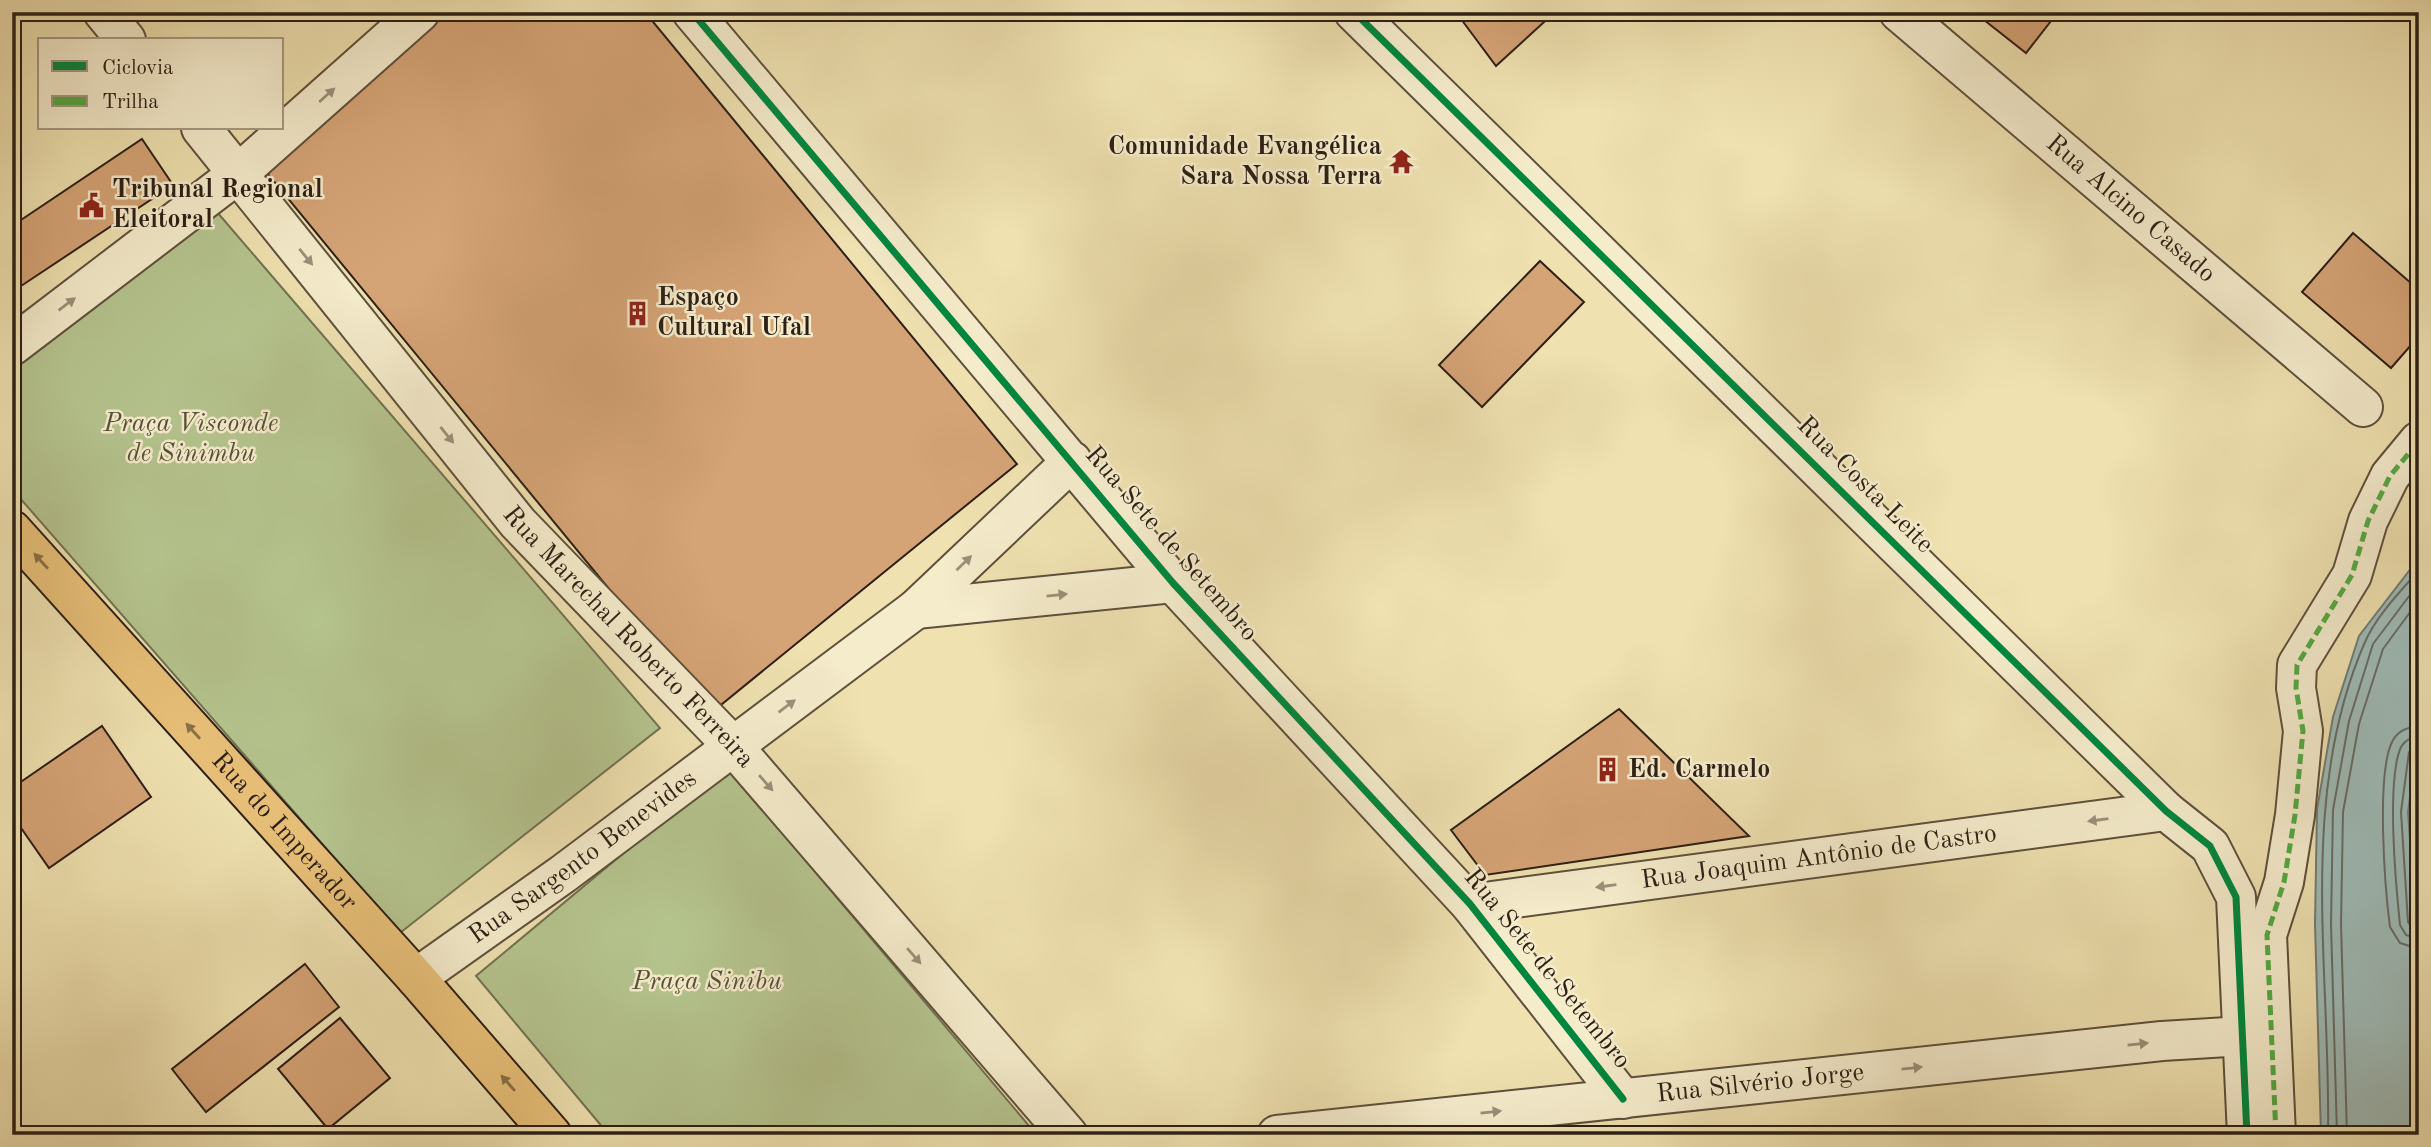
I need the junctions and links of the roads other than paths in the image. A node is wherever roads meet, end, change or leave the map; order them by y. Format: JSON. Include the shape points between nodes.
{"nodes":[{"id":1,"x":103,"y":12,"type":"edge"},
{"id":2,"x":420,"y":12,"type":"edge"},
{"id":3,"x":692,"y":12,"type":"edge"},
{"id":4,"x":1354,"y":12,"type":"edge"},
{"id":5,"x":1899,"y":12,"type":"edge"},
{"id":6,"x":125,"y":38,"type":"edge"},
{"id":7,"x":203,"y":130,"type":"edge"},
{"id":8,"x":239,"y":173,"type":"junction"},
{"id":9,"x":12,"y":346,"type":"edge"},
{"id":10,"x":2363,"y":407,"type":"dead end"},
{"id":11,"x":2419,"y":441,"type":"edge"},
{"id":12,"x":1072,"y":461,"type":"junction"},
{"id":13,"x":12,"y":530,"type":"edge"},
{"id":14,"x":1173,"y":583,"type":"junction"},
{"id":15,"x":916,"y":609,"type":"junction"},
{"id":16,"x":733,"y":746,"type":"junction"},
{"id":17,"x":2166,"y":811,"type":"junction"},
{"id":18,"x":1471,"y":904,"type":"junction"},
{"id":19,"x":416,"y":978,"type":"junction"},
{"id":20,"x":2244,"y":1036,"type":"junction"},
{"id":21,"x":1623,"y":1098,"type":"junction"},
{"id":22,"x":552,"y":1135,"type":"edge"},
{"id":23,"x":1068,"y":1135,"type":"edge"},
{"id":24,"x":1277,"y":1135,"type":"edge"},
{"id":25,"x":2247,"y":1135,"type":"edge"},
{"id":26,"x":2276,"y":1135,"type":"edge"}],
"edges":[{"from":1,"to":6,"type":"street"},
{"from":8,"to":2,"type":"street","one_way":true},
{"from":3,"to":12,"type":"street","name":"Rua Sete de Setembro"},
{"from":4,"to":17,"type":"street","name":"Rua Costa Leite"},
{"from":5,"to":10,"type":"street","name":"Rua Alcino Casado"},
{"from":7,"to":8,"type":"street","name":"Rua Marechal Roberto Ferreira"},
{"from":9,"to":8,"type":"street","one_way":true},
{"from":8,"to":16,"type":"street","name":"Rua Marechal Roberto Ferreira","one_way":true,"via":[[518,523]]},
{"from":11,"to":26,"type":"street","via":[[2390,476],[2368,521],[2352,575],[2297,665],[2303,731],[2295,815],[2284,882],[2267,935]]},
{"from":12,"to":14,"type":"street","name":"Rua Sete de Setembro"},
{"from":15,"to":12,"type":"street","name":"Rua Sargento Benevides","one_way":true},
{"from":19,"to":13,"type":"main road","name":"Rua do Imperador","one_way":true},
{"from":15,"to":14,"type":"street","one_way":true},
{"from":14,"to":18,"type":"street","name":"Rua Sete de Setembro"},
{"from":16,"to":15,"type":"street","name":"Rua Sargento Benevides","one_way":true},
{"from":16,"to":19,"type":"street","name":"Rua Sargento Benevides"},
{"from":16,"to":23,"type":"street","name":"Rua Marechal Roberto Ferreira","one_way":true},
{"from":17,"to":18,"type":"street","name":"Rua Joaquim Antônio de Castro","one_way":true},
{"from":17,"to":20,"type":"street","name":"Rua Costa Leite","via":[[2210,846],[2235,897]]},
{"from":18,"to":21,"type":"street","name":"Rua Sete de Setembro"},
{"from":22,"to":19,"type":"main road","name":"Rua do Imperador","one_way":true},
{"from":21,"to":20,"type":"street","name":"Rua Silvério Jorge","one_way":true},
{"from":20,"to":25,"type":"street","name":"Rua Costa Leite"},
{"from":24,"to":21,"type":"street","name":"Rua Silvério Jorge","one_way":true}]}
